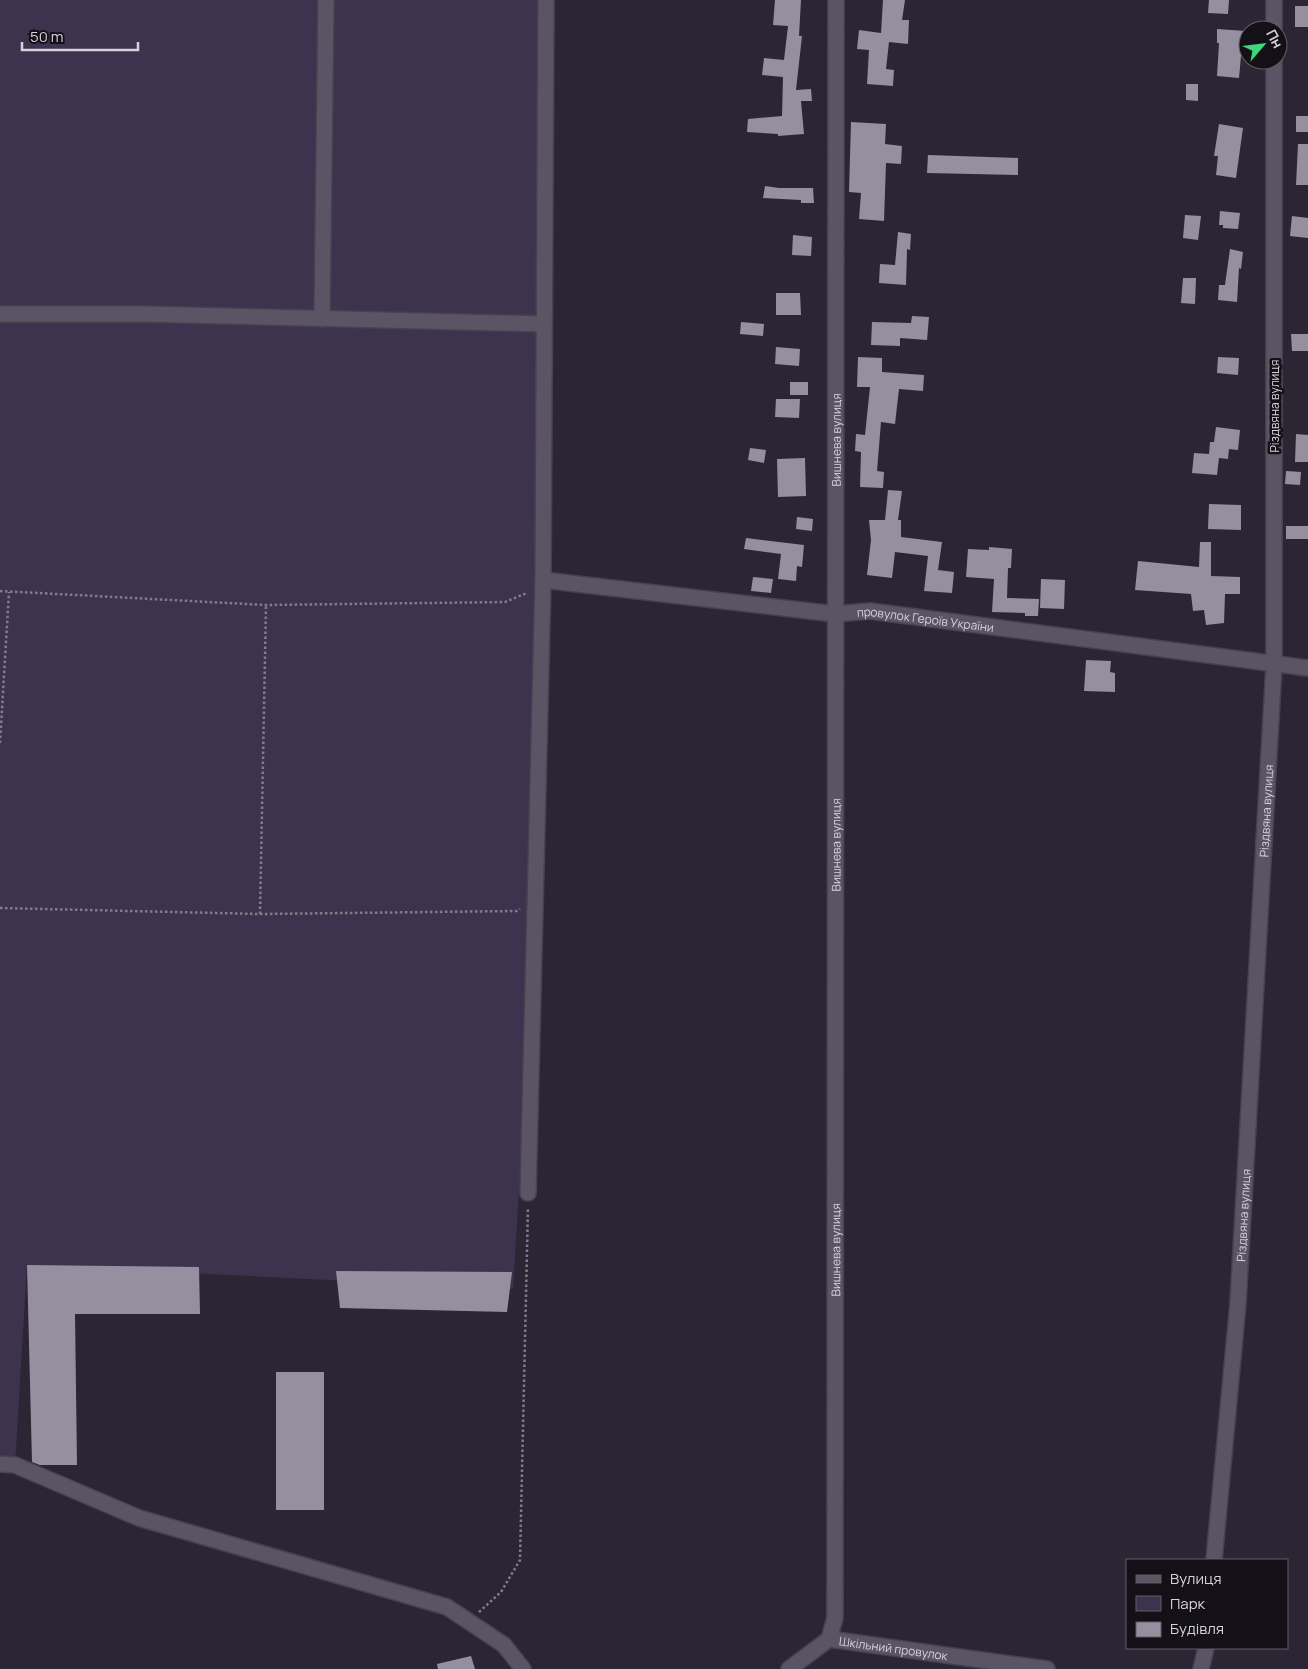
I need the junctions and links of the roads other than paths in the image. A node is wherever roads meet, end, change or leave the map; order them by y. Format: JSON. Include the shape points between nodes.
{"nodes":[{"id":1,"x":326,"y":0,"type":"edge"},
{"id":2,"x":546,"y":0,"type":"edge"},
{"id":3,"x":836,"y":0,"type":"edge"},
{"id":4,"x":1274,"y":0,"type":"edge"},
{"id":5,"x":1274,"y":20,"type":"edge"},
{"id":6,"x":1274,"y":70,"type":"edge"},
{"id":7,"x":0,"y":314,"type":"edge"},
{"id":8,"x":322,"y":319,"type":"junction"},
{"id":9,"x":544,"y":324,"type":"junction"},
{"id":10,"x":543,"y":580,"type":"junction"},
{"id":11,"x":835,"y":614,"type":"junction"},
{"id":12,"x":1274,"y":664,"type":"junction"},
{"id":13,"x":1308,"y":668,"type":"edge"},
{"id":14,"x":528,"y":1193,"type":"road end"},
{"id":15,"x":0,"y":1464,"type":"edge"},
{"id":16,"x":1214,"y":1559,"type":"edge"},
{"id":17,"x":829,"y":1638,"type":"junction"},
{"id":18,"x":1206,"y":1649,"type":"edge"},
{"id":19,"x":523,"y":1669,"type":"edge"},
{"id":20,"x":789,"y":1669,"type":"edge"},
{"id":21,"x":1047,"y":1669,"type":"edge"},
{"id":22,"x":1201,"y":1669,"type":"edge"}],
"edges":[{"from":1,"to":8,"type":"street"},
{"from":2,"to":9,"type":"street"},
{"from":3,"to":11,"type":"street","name":"Вишнева вулиця"},
{"from":4,"to":5,"type":"street"},
{"from":6,"to":12,"type":"street","name":"Різдвяна вулиця"},
{"from":7,"to":8,"type":"street"},
{"from":8,"to":9,"type":"street"},
{"from":9,"to":10,"type":"street"},
{"from":10,"to":11,"type":"street","name":"провулок Героїв України"},
{"from":10,"to":14,"type":"street"},
{"from":11,"to":12,"type":"street","name":"провулок Героїв України","via":[[870,611]]},
{"from":11,"to":17,"type":"street","name":"Вишнева вулиця","via":[[835,1618]]},
{"from":12,"to":13,"type":"street","name":"провулок Героїв України"},
{"from":12,"to":16,"type":"street","name":"Різдвяна вулиця","via":[[1238,1303]]},
{"from":15,"to":19,"type":"street","via":[[16,1465],[139,1518],[447,1607],[504,1645]]},
{"from":17,"to":20,"type":"street"},
{"from":17,"to":21,"type":"street","name":"Шкільний провулок"},
{"from":18,"to":22,"type":"street"}]}
